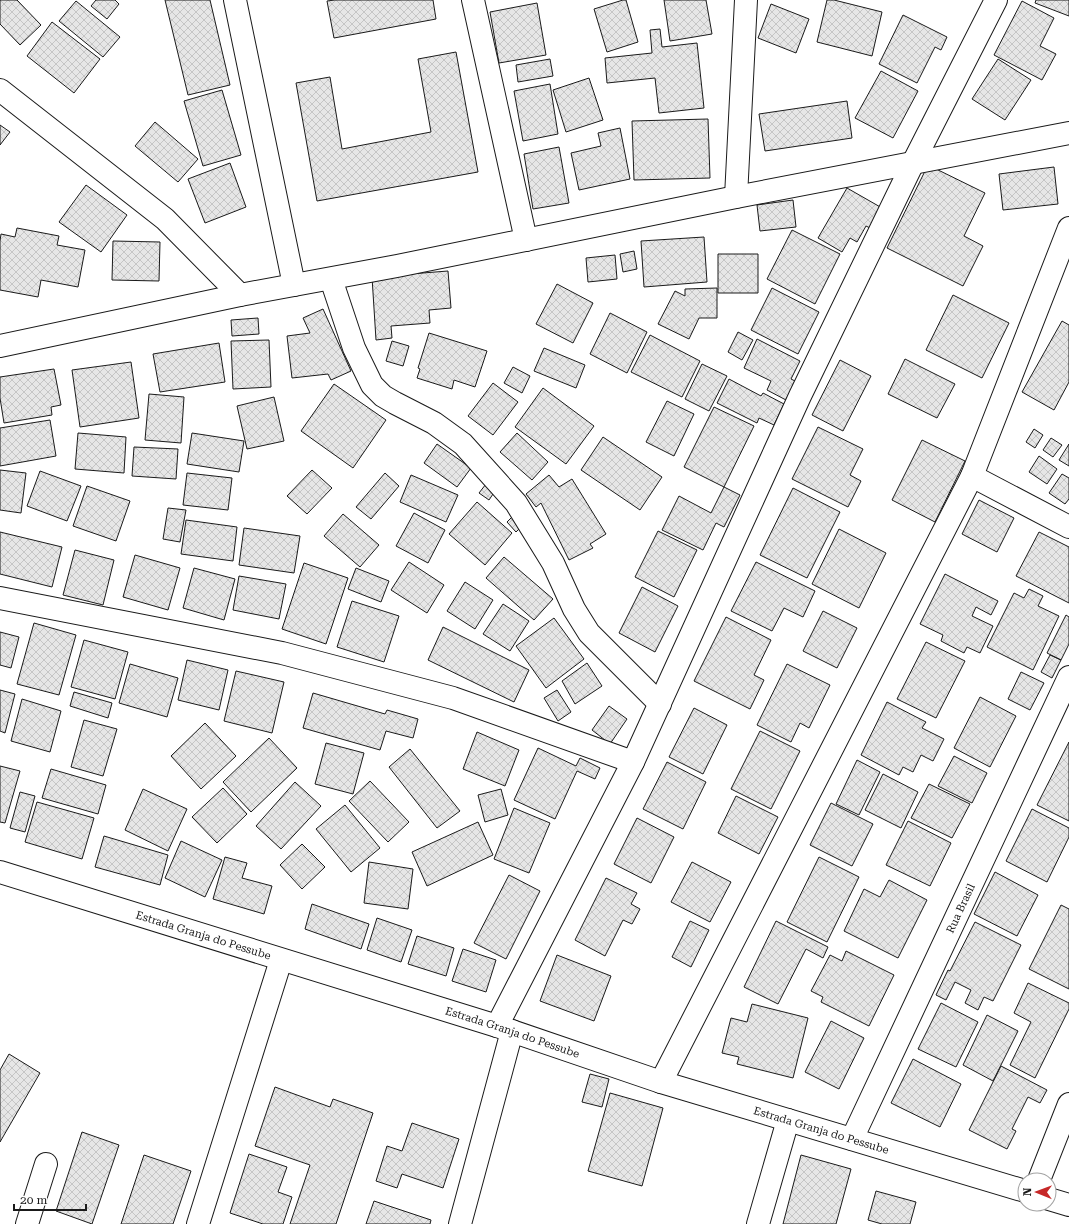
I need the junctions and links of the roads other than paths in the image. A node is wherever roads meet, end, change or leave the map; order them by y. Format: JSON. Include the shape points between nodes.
{"nodes":[{"id":1,"x":235,"y":0,"type":"edge"},
{"id":2,"x":474,"y":0,"type":"edge"},
{"id":3,"x":746,"y":0,"type":"edge"},
{"id":4,"x":996,"y":0,"type":"edge"},
{"id":5,"x":0,"y":90,"type":"edge"},
{"id":6,"x":1069,"y":133,"type":"edge"},
{"id":7,"x":913,"y":163,"type":"junction"},
{"id":8,"x":736,"y":197,"type":"junction"},
{"id":9,"x":1069,"y":228,"type":"edge"},
{"id":10,"x":526,"y":240,"type":"junction"},
{"id":11,"x":331,"y":279,"type":"junction"},
{"id":12,"x":294,"y":285,"type":"junction"},
{"id":13,"x":240,"y":295,"type":"junction"},
{"id":14,"x":0,"y":346,"type":"edge"},
{"id":15,"x":972,"y":476,"type":"junction"},
{"id":16,"x":1069,"y":527,"type":"edge"},
{"id":17,"x":0,"y":598,"type":"edge"},
{"id":18,"x":1069,"y":677,"type":"edge"},
{"id":19,"x":660,"y":704,"type":"junction"},
{"id":20,"x":633,"y":762,"type":"junction"},
{"id":21,"x":0,"y":872,"type":"edge"},
{"id":22,"x":281,"y":960,"type":"junction"},
{"id":23,"x":504,"y":1028,"type":"junction"},
{"id":24,"x":661,"y":1082,"type":"junction"},
{"id":25,"x":1069,"y":1104,"type":"edge"},
{"id":26,"x":788,"y":1120,"type":"junction"},
{"id":27,"x":852,"y":1139,"type":"junction"},
{"id":28,"x":46,"y":1164,"type":"dead end"},
{"id":29,"x":1042,"y":1172,"type":"edge"},
{"id":30,"x":1017,"y":1189,"type":"edge"},
{"id":31,"x":1057,"y":1202,"type":"edge"},
{"id":32,"x":1069,"y":1206,"type":"edge"},
{"id":33,"x":27,"y":1224,"type":"edge"},
{"id":34,"x":198,"y":1224,"type":"edge"},
{"id":35,"x":460,"y":1224,"type":"edge"},
{"id":36,"x":758,"y":1224,"type":"edge"}],
"edges":[{"from":1,"to":12,"type":"street"},
{"from":2,"to":10,"type":"street"},
{"from":3,"to":8,"type":"street"},
{"from":4,"to":7,"type":"street"},
{"from":5,"to":13,"type":"street","via":[[165,219]]},
{"from":6,"to":7,"type":"street"},
{"from":7,"to":8,"type":"street"},
{"from":7,"to":19,"type":"street","via":[[800,396]]},
{"from":8,"to":10,"type":"street"},
{"from":9,"to":15,"type":"street"},
{"from":10,"to":11,"type":"street"},
{"from":11,"to":12,"type":"street"},
{"from":11,"to":19,"type":"street","via":[[354,348],[372,385],[383,396],[434,423],[463,444],[506,491],[552,563],[574,609],[589,633]]},
{"from":12,"to":13,"type":"street"},
{"from":13,"to":14,"type":"street"},
{"from":15,"to":16,"type":"street"},
{"from":15,"to":24,"type":"street"},
{"from":17,"to":20,"type":"street","via":[[290,655],[453,698]]},
{"from":18,"to":27,"type":"street","name":"Rua Brasil"},
{"from":19,"to":20,"type":"street"},
{"from":20,"to":23,"type":"street"},
{"from":21,"to":22,"type":"street","name":"Estrada Granja do Pessube"},
{"from":22,"to":23,"type":"street","name":"Estrada Granja do Pessube"},
{"from":22,"to":34,"type":"street"},
{"from":23,"to":24,"type":"street","name":"Estrada Granja do Pessube"},
{"from":23,"to":35,"type":"street"},
{"from":24,"to":26,"type":"street","name":"Estrada Granja do Pessube"},
{"from":25,"to":29,"type":"street"},
{"from":26,"to":27,"type":"street","name":"Estrada Granja do Pessube"},
{"from":26,"to":36,"type":"street"},
{"from":27,"to":30,"type":"street","name":"Estrada Granja do Pessube"},
{"from":28,"to":33,"type":"street"},
{"from":31,"to":32,"type":"street"}]}
